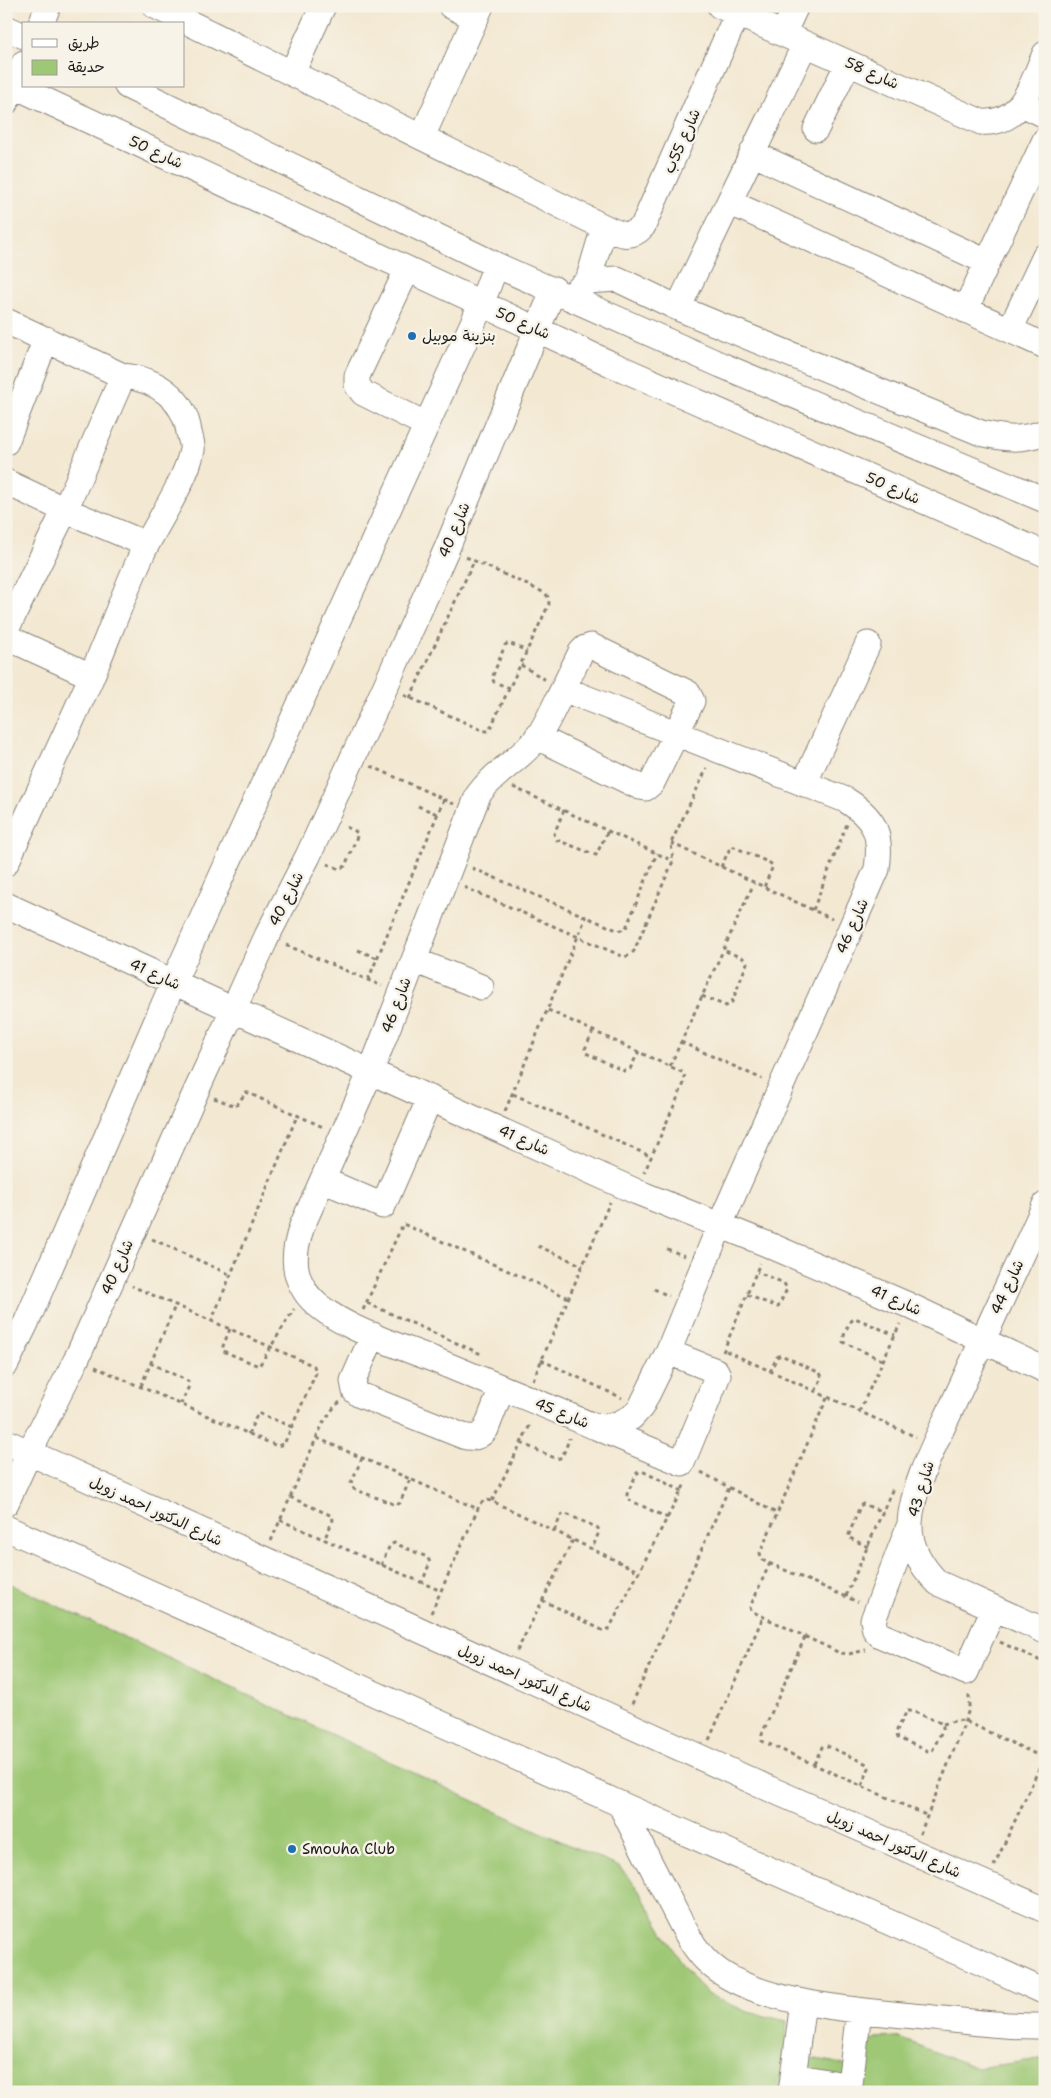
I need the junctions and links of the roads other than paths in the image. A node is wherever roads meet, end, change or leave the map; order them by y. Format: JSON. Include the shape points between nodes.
{"nodes":[{"id":1,"x":48,"y":6,"type":"edge"},
{"id":2,"x":155,"y":6,"type":"edge"},
{"id":3,"x":323,"y":6,"type":"edge"},
{"id":4,"x":450,"y":6,"type":"edge"},
{"id":5,"x":796,"y":6,"type":"edge"},
{"id":6,"x":729,"y":10,"type":"edge"},
{"id":7,"x":479,"y":12,"type":"edge"},
{"id":8,"x":41,"y":22,"type":"edge"},
{"id":9,"x":6,"y":28,"type":"edge"},
{"id":10,"x":22,"y":35,"type":"edge"},
{"id":11,"x":794,"y":39,"type":"junction"},
{"id":12,"x":1045,"y":54,"type":"edge"},
{"id":13,"x":848,"y":63,"type":"junction"},
{"id":14,"x":22,"y":67,"type":"edge"},
{"id":15,"x":292,"y":73,"type":"junction"},
{"id":16,"x":131,"y":88,"type":"edge"},
{"id":17,"x":9,"y":90,"type":"edge"},
{"id":18,"x":1022,"y":104,"type":"junction"},
{"id":19,"x":1045,"y":115,"type":"edge"},
{"id":20,"x":816,"y":128,"type":"dead end"},
{"id":21,"x":422,"y":137,"type":"junction"},
{"id":22,"x":1045,"y":140,"type":"edge"},
{"id":23,"x":752,"y":153,"type":"junction"},
{"id":24,"x":728,"y":202,"type":"junction"},
{"id":25,"x":604,"y":226,"type":"junction"},
{"id":26,"x":1045,"y":256,"type":"edge"},
{"id":27,"x":987,"y":262,"type":"junction"},
{"id":28,"x":496,"y":265,"type":"junction"},
{"id":29,"x":407,"y":270,"type":"junction"},
{"id":30,"x":570,"y":289,"type":"junction"},
{"id":31,"x":481,"y":305,"type":"junction"},
{"id":32,"x":678,"y":308,"type":"junction"},
{"id":33,"x":965,"y":310,"type":"junction"},
{"id":34,"x":6,"y":321,"type":"edge"},
{"id":35,"x":538,"y":329,"type":"junction"},
{"id":36,"x":1010,"y":330,"type":"junction"},
{"id":37,"x":46,"y":339,"type":"junction"},
{"id":38,"x":1045,"y":346,"type":"edge"},
{"id":39,"x":123,"y":376,"type":"junction"},
{"id":40,"x":426,"y":426,"type":"junction"},
{"id":41,"x":1045,"y":432,"type":"edge"},
{"id":42,"x":6,"y":442,"type":"edge"},
{"id":43,"x":6,"y":482,"type":"edge"},
{"id":44,"x":1045,"y":500,"type":"edge"},
{"id":45,"x":65,"y":510,"type":"junction"},
{"id":46,"x":146,"y":544,"type":"junction"},
{"id":47,"x":1045,"y":554,"type":"edge"},
{"id":48,"x":6,"y":630,"type":"edge"},
{"id":49,"x":6,"y":637,"type":"edge"},
{"id":50,"x":868,"y":644,"type":"dead end"},
{"id":51,"x":92,"y":676,"type":"junction"},
{"id":52,"x":563,"y":689,"type":"junction"},
{"id":53,"x":676,"y":734,"type":"junction"},
{"id":54,"x":538,"y":737,"type":"junction"},
{"id":55,"x":804,"y":784,"type":"junction"},
{"id":56,"x":6,"y":863,"type":"edge"},
{"id":57,"x":6,"y":905,"type":"edge"},
{"id":58,"x":414,"y":960,"type":"junction"},
{"id":59,"x":173,"y":983,"type":"junction"},
{"id":60,"x":481,"y":987,"type":"dead end"},
{"id":61,"x":234,"y":1010,"type":"junction"},
{"id":62,"x":371,"y":1071,"type":"junction"},
{"id":63,"x":430,"y":1098,"type":"junction"},
{"id":64,"x":323,"y":1180,"type":"junction"},
{"id":65,"x":1045,"y":1205,"type":"edge"},
{"id":66,"x":720,"y":1226,"type":"junction"},
{"id":67,"x":305,"y":1292,"type":"joint"},
{"id":68,"x":364,"y":1331,"type":"junction"},
{"id":69,"x":982,"y":1342,"type":"junction"},
{"id":70,"x":668,"y":1352,"type":"junction"},
{"id":71,"x":6,"y":1364,"type":"edge"},
{"id":72,"x":1045,"y":1370,"type":"edge"},
{"id":73,"x":525,"y":1388,"type":"junction"},
{"id":74,"x":593,"y":1426,"type":"junction"},
{"id":75,"x":6,"y":1442,"type":"edge"},
{"id":76,"x":29,"y":1453,"type":"junction"},
{"id":77,"x":6,"y":1503,"type":"edge"},
{"id":78,"x":910,"y":1524,"type":"junction"},
{"id":79,"x":6,"y":1528,"type":"edge"},
{"id":80,"x":994,"y":1608,"type":"junction"},
{"id":81,"x":1045,"y":1631,"type":"edge"},
{"id":82,"x":620,"y":1804,"type":"junction"},
{"id":83,"x":1045,"y":1910,"type":"edge"},
{"id":84,"x":1045,"y":1992,"type":"edge"},
{"id":85,"x":803,"y":2002,"type":"junction"},
{"id":86,"x":859,"y":2011,"type":"junction"},
{"id":87,"x":1045,"y":2026,"type":"edge"},
{"id":88,"x":792,"y":2084,"type":"edge"},
{"id":89,"x":849,"y":2089,"type":"edge"}],
"edges":[{"from":1,"to":8,"type":"street"},
{"from":2,"to":15,"type":"street"},
{"from":3,"to":15,"type":"street"},
{"from":4,"to":7,"type":"street"},
{"from":5,"to":11,"type":"street"},
{"from":6,"to":11,"type":"street","name":"شارع 58"},
{"from":6,"to":25,"type":"street","name":"شارع 55ب","via":[[643,226],[626,235]]},
{"from":7,"to":21,"type":"street"},
{"from":9,"to":10,"type":"street"},
{"from":11,"to":13,"type":"street","name":"شارع 58"},
{"from":11,"to":23,"type":"street"},
{"from":12,"to":18,"type":"street"},
{"from":13,"to":18,"type":"street","name":"شارع 58","via":[[982,122],[1004,120]]},
{"from":13,"to":20,"type":"street"},
{"from":14,"to":17,"type":"street"},
{"from":15,"to":21,"type":"street"},
{"from":16,"to":28,"type":"street"},
{"from":17,"to":29,"type":"street","name":"شارع 50"},
{"from":18,"to":19,"type":"street"},
{"from":21,"to":25,"type":"street"},
{"from":22,"to":27,"type":"street"},
{"from":23,"to":24,"type":"street"},
{"from":23,"to":27,"type":"street"},
{"from":24,"to":32,"type":"street"},
{"from":24,"to":33,"type":"street"},
{"from":25,"to":30,"type":"street","name":"شارع 40"},
{"from":26,"to":36,"type":"street"},
{"from":27,"to":33,"type":"street"},
{"from":28,"to":30,"type":"street"},
{"from":28,"to":31,"type":"street"},
{"from":29,"to":31,"type":"street","name":"شارع 50"},
{"from":29,"to":40,"type":"street","via":[[357,376],[357,385],[363,393]]},
{"from":30,"to":32,"type":"street","via":[[617,279]]},
{"from":30,"to":35,"type":"street","name":"شارع 40"},
{"from":30,"to":44,"type":"street","via":[[721,365]]},
{"from":31,"to":35,"type":"street","name":"شارع 50"},
{"from":31,"to":40,"type":"street"},
{"from":32,"to":41,"type":"street","via":[[981,433],[1004,439],[1028,438]]},
{"from":33,"to":36,"type":"street"},
{"from":34,"to":37,"type":"street"},
{"from":35,"to":47,"type":"street","name":"شارع 50","via":[[609,364]]},
{"from":35,"to":61,"type":"street","name":"شارع 40","via":[[386,685]]},
{"from":36,"to":38,"type":"street"},
{"from":37,"to":39,"type":"street"},
{"from":37,"to":42,"type":"street"},
{"from":39,"to":45,"type":"street"},
{"from":39,"to":46,"type":"street","via":[[140,378],[159,386],[173,397],[187,418],[192,449],[184,474]]},
{"from":40,"to":59,"type":"street"},
{"from":43,"to":45,"type":"street"},
{"from":45,"to":46,"type":"street"},
{"from":45,"to":48,"type":"street"},
{"from":46,"to":51,"type":"street"},
{"from":49,"to":51,"type":"street"},
{"from":50,"to":55,"type":"street"},
{"from":51,"to":56,"type":"street"},
{"from":52,"to":53,"type":"street","name":"شارع 46"},
{"from":52,"to":53,"type":"street","name":"شارع 46","via":[[582,650],[594,646],[690,694],[692,701]]},
{"from":52,"to":54,"type":"street","name":"شارع 46"},
{"from":53,"to":54,"type":"street","name":"شارع 46","via":[[651,785],[643,788]]},
{"from":53,"to":55,"type":"street","name":"شارع 46"},
{"from":54,"to":58,"type":"street","name":"شارع 46","via":[[492,777],[478,794]]},
{"from":55,"to":66,"type":"street","name":"شارع 46","via":[[846,800],[863,812],[875,828],[880,849],[877,870]]},
{"from":57,"to":59,"type":"street","name":"شارع 41"},
{"from":58,"to":60,"type":"street"},
{"from":58,"to":62,"type":"street","name":"شارع 46"},
{"from":59,"to":61,"type":"street","name":"شارع 41"},
{"from":59,"to":71,"type":"street"},
{"from":61,"to":62,"type":"street","name":"شارع 41"},
{"from":61,"to":76,"type":"street","name":"شارع 40","via":[[76,1360]]},
{"from":62,"to":63,"type":"street","name":"شارع 41"},
{"from":62,"to":64,"type":"street","name":"شارع 46"},
{"from":63,"to":64,"type":"street","via":[[383,1206]]},
{"from":63,"to":66,"type":"street","name":"شارع 41"},
{"from":64,"to":67,"type":"street","name":"شارع 46","via":[[295,1245],[296,1270]]},
{"from":65,"to":69,"type":"street","name":"شارع 44"},
{"from":66,"to":69,"type":"street","name":"شارع 41","via":[[908,1305]]},
{"from":66,"to":70,"type":"street","name":"شارع 45"},
{"from":67,"to":68,"type":"street","name":"شارع 45","via":[[316,1304]]},
{"from":68,"to":73,"type":"street","name":"شارع 45"},
{"from":68,"to":73,"type":"street","via":[[353,1381],[355,1391],[468,1438],[483,1433]]},
{"from":69,"to":72,"type":"street","name":"شارع 41"},
{"from":69,"to":78,"type":"street","name":"شارع 43","via":[[921,1442],[919,1486]]},
{"from":70,"to":74,"type":"street","name":"شارع 45","via":[[641,1407],[632,1416],[607,1427]]},
{"from":70,"to":74,"type":"street","via":[[720,1361],[718,1377],[688,1466]]},
{"from":73,"to":74,"type":"street","name":"شارع 45"},
{"from":75,"to":76,"type":"street","name":"شارع الدكتور احمد زويل"},
{"from":76,"to":77,"type":"street","name":"شارع 40"},
{"from":76,"to":83,"type":"street","name":"شارع الدكتور احمد زويل"},
{"from":78,"to":80,"type":"street","name":"شارع 43","via":[[914,1549],[926,1571],[938,1583]]},
{"from":78,"to":80,"type":"street","via":[[879,1623],[966,1672]]},
{"from":79,"to":82,"type":"street"},
{"from":80,"to":81,"type":"street","name":"شارع 43"},
{"from":82,"to":84,"type":"street"},
{"from":82,"to":85,"type":"street","via":[[689,1938],[708,1962],[728,1978],[750,1989]]},
{"from":85,"to":86,"type":"street"},
{"from":85,"to":88,"type":"street"},
{"from":86,"to":87,"type":"street"},
{"from":86,"to":89,"type":"street"},
{"from":88,"to":89,"type":"street"}]}
